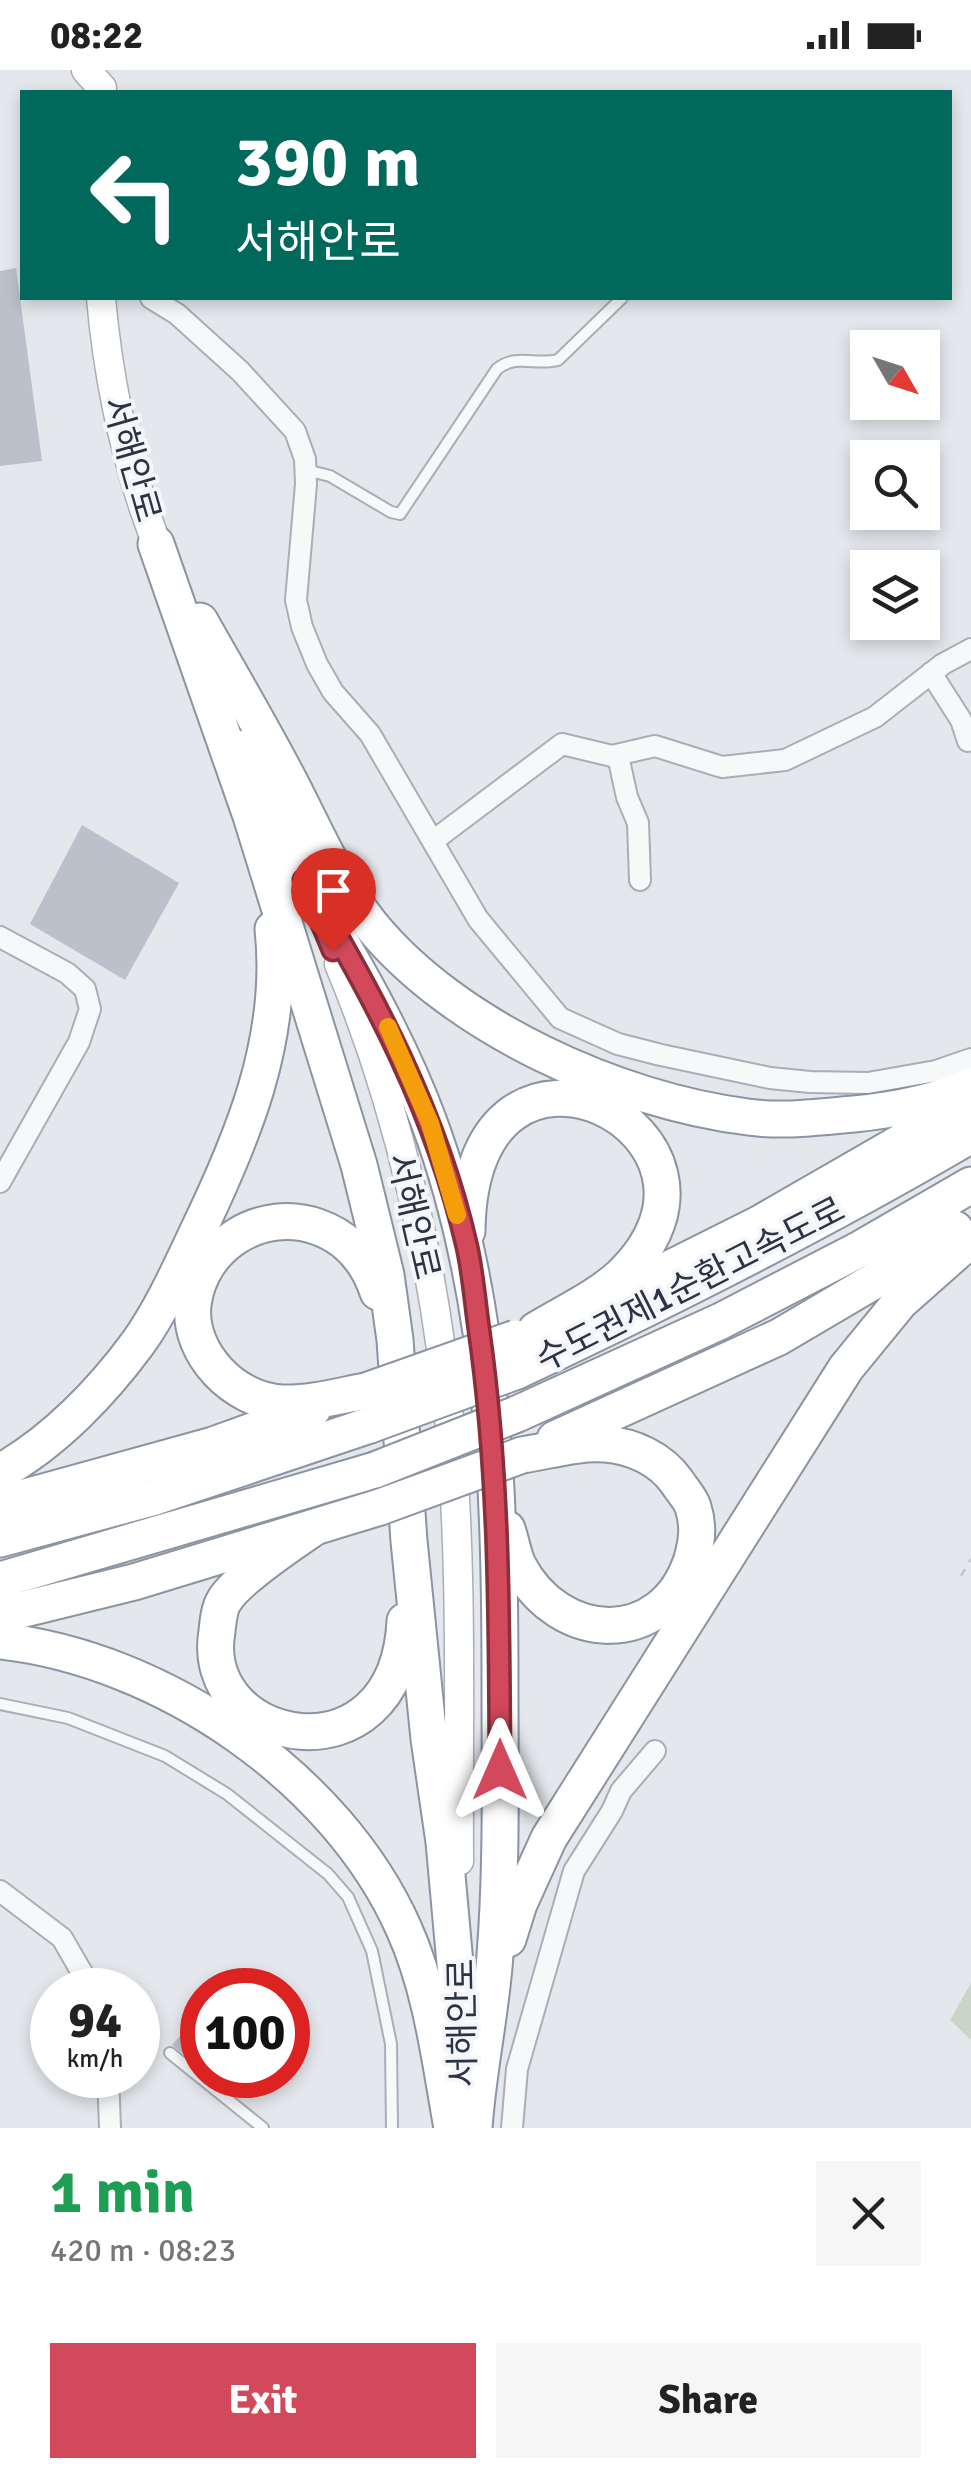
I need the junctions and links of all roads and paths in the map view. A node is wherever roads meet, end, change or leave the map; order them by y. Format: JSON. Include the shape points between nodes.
{"nodes":[{"id":1,"x":101,"y":300,"type":"edge"},
{"id":2,"x":155,"y":300,"type":"edge"},
{"id":3,"x":620,"y":300,"type":"edge"},
{"id":4,"x":306,"y":470,"type":"junction"},
{"id":5,"x":156,"y":544,"type":"junction"},
{"id":6,"x":971,"y":649,"type":"edge"},
{"id":7,"x":930,"y":673,"type":"junction"},
{"id":8,"x":968,"y":741,"type":"dead end"},
{"id":9,"x":618,"y":756,"type":"junction"},
{"id":10,"x":251,"y":816,"type":"junction"},
{"id":11,"x":433,"y":841,"type":"junction"},
{"id":12,"x":304,"y":880,"type":"junction"},
{"id":13,"x":640,"y":880,"type":"dead end"},
{"id":14,"x":0,"y":937,"type":"edge"},
{"id":15,"x":971,"y":1058,"type":"edge"},
{"id":16,"x":971,"y":1086,"type":"edge"},
{"id":17,"x":971,"y":1102,"type":"edge"},
{"id":18,"x":971,"y":1136,"type":"edge"},
{"id":19,"x":0,"y":1182,"type":"edge"},
{"id":20,"x":971,"y":1185,"type":"edge"},
{"id":21,"x":971,"y":1217,"type":"edge"},
{"id":22,"x":971,"y":1239,"type":"edge"},
{"id":23,"x":467,"y":1246,"type":"junction"},
{"id":24,"x":395,"y":1340,"type":"junction"},
{"id":25,"x":523,"y":1346,"type":"junction"},
{"id":26,"x":368,"y":1408,"type":"junction"},
{"id":27,"x":522,"y":1454,"type":"junction"},
{"id":28,"x":0,"y":1472,"type":"edge"},
{"id":29,"x":497,"y":1494,"type":"junction"},
{"id":30,"x":0,"y":1504,"type":"edge"},
{"id":31,"x":312,"y":1529,"type":"junction"},
{"id":32,"x":0,"y":1539,"type":"edge"},
{"id":33,"x":409,"y":1540,"type":"junction"},
{"id":34,"x":971,"y":1560,"type":"edge"},
{"id":35,"x":961,"y":1576,"type":"dead end"},
{"id":36,"x":0,"y":1580,"type":"edge"},
{"id":37,"x":0,"y":1615,"type":"edge"},
{"id":38,"x":0,"y":1641,"type":"edge"},
{"id":39,"x":0,"y":1704,"type":"edge"},
{"id":40,"x":655,"y":1751,"type":"dead end"},
{"id":41,"x":0,"y":1891,"type":"edge"},
{"id":42,"x":79,"y":1968,"type":"edge"},
{"id":43,"x":461,"y":2030,"type":"junction"},
{"id":44,"x":170,"y":2054,"type":"dead end"},
{"id":45,"x":478,"y":2072,"type":"junction"},
{"id":46,"x":109,"y":2098,"type":"edge"},
{"id":47,"x":110,"y":2128,"type":"edge"},
{"id":48,"x":263,"y":2128,"type":"edge"},
{"id":49,"x":392,"y":2128,"type":"edge"},
{"id":50,"x":452,"y":2128,"type":"edge"},
{"id":51,"x":464,"y":2128,"type":"edge"},
{"id":52,"x":474,"y":2128,"type":"edge"},
{"id":53,"x":512,"y":2128,"type":"edge"}],
"edges":[{"from":1,"to":5,"type":"main road","name":"서해안로","via":[[114,402]]},
{"from":2,"to":4,"type":"street","via":[[207,340],[285,419],[301,443]]},
{"from":3,"to":4,"type":"lane","via":[[558,360],[519,358],[497,369],[400,514]]},
{"from":4,"to":11,"type":"street","via":[[296,585],[308,644],[324,679],[370,734]]},
{"from":5,"to":10,"type":"highway"},
{"from":5,"to":12,"type":"main road","name":"서해안로"},
{"from":5,"to":16,"type":"highway","via":[[368,921],[398,956],[470,1014],[676,1106],[751,1118],[889,1110]]},
{"from":6,"to":7,"type":"street"},
{"from":7,"to":8,"type":"street","via":[[962,720]]},
{"from":7,"to":9,"type":"street","via":[[875,717],[785,760],[722,768],[656,746]]},
{"from":9,"to":11,"type":"street","via":[[556,746]]},
{"from":9,"to":13,"type":"street","via":[[638,823]]},
{"from":10,"to":24,"type":"highway","via":[[359,1166]]},
{"from":10,"to":28,"type":"highway","via":[[274,934],[268,1043],[251,1110],[140,1340],[94,1396]]},
{"from":11,"to":15,"type":"street","via":[[478,919],[552,1009],[584,1031],[717,1068],[810,1082],[868,1083]]},
{"from":12,"to":23,"type":"highway","via":[[382,1015],[430,1123]]},
{"from":12,"to":43,"type":"main road","name":"서해안로","via":[[380,1078],[431,1279],[450,1428],[458,1569]]},
{"from":14,"to":19,"type":"street","via":[[66,973],[85,990],[90,1009]]},
{"from":17,"to":25,"type":"highway","via":[[833,1183]]},
{"from":18,"to":25,"type":"highway","name":"수도권제1순환고속도로","via":[[682,1293]]},
{"from":20,"to":36,"type":"highway","name":"수도권제1순환고속도로","bridge":true,"via":[[721,1322],[517,1414],[376,1470]]},
{"from":21,"to":27,"type":"highway","via":[[779,1337]]},
{"from":22,"to":45,"type":"highway","via":[[900,1302],[846,1368],[549,1838],[518,1904]]},
{"from":23,"to":25,"type":"highway","via":[[476,1165],[504,1121],[526,1105],[546,1097],[593,1101],[635,1129],[657,1165],[662,1191],[646,1245],[620,1276]]},
{"from":23,"to":29,"type":"highway"},
{"from":24,"to":26,"type":"highway","via":[[362,1258],[328,1230],[279,1220],[255,1225],[209,1264],[193,1305],[196,1328],[204,1353],[234,1387],[282,1403]]},
{"from":24,"to":33,"type":"highway"},
{"from":25,"to":26,"type":"highway","name":"수도권제1순환고속도로","bridge":true},
{"from":26,"to":30,"type":"highway"},
{"from":26,"to":32,"type":"highway","name":"수도권제1순환고속도로","via":[[155,1497]]},
{"from":27,"to":29,"type":"highway","via":[[603,1444],[638,1450],[670,1472],[692,1504],[698,1531],[685,1578],[668,1600],[634,1622],[580,1623],[538,1592],[518,1564]]},
{"from":27,"to":31,"type":"highway","bridge":true},
{"from":29,"to":45,"type":"highway","via":[[499,1890]]},
{"from":31,"to":33,"type":"highway","via":[[224,1601],[214,1644],[223,1680],[242,1706],[290,1732],[318,1734],[348,1724],[388,1686],[405,1628]]},
{"from":31,"to":37,"type":"highway"},
{"from":33,"to":43,"type":"highway"},
{"from":34,"to":35,"type":"path"},
{"from":38,"to":50,"type":"highway","via":[[97,1662],[166,1691],[234,1732],[338,1824],[378,1876],[406,1932],[425,1987]]},
{"from":39,"to":49,"type":"lane","via":[[68,1718],[165,1756],[227,1794],[328,1874],[348,1897],[372,1951],[391,2044]]},
{"from":40,"to":53,"type":"street","via":[[621,1790],[574,1871],[517,2070]]},
{"from":41,"to":42,"type":"street","via":[[62,1938]]},
{"from":43,"to":51,"type":"main road","name":"서해안로"},
{"from":44,"to":48,"type":"lane"},
{"from":45,"to":52,"type":"highway"},
{"from":46,"to":47,"type":"street"}]}
